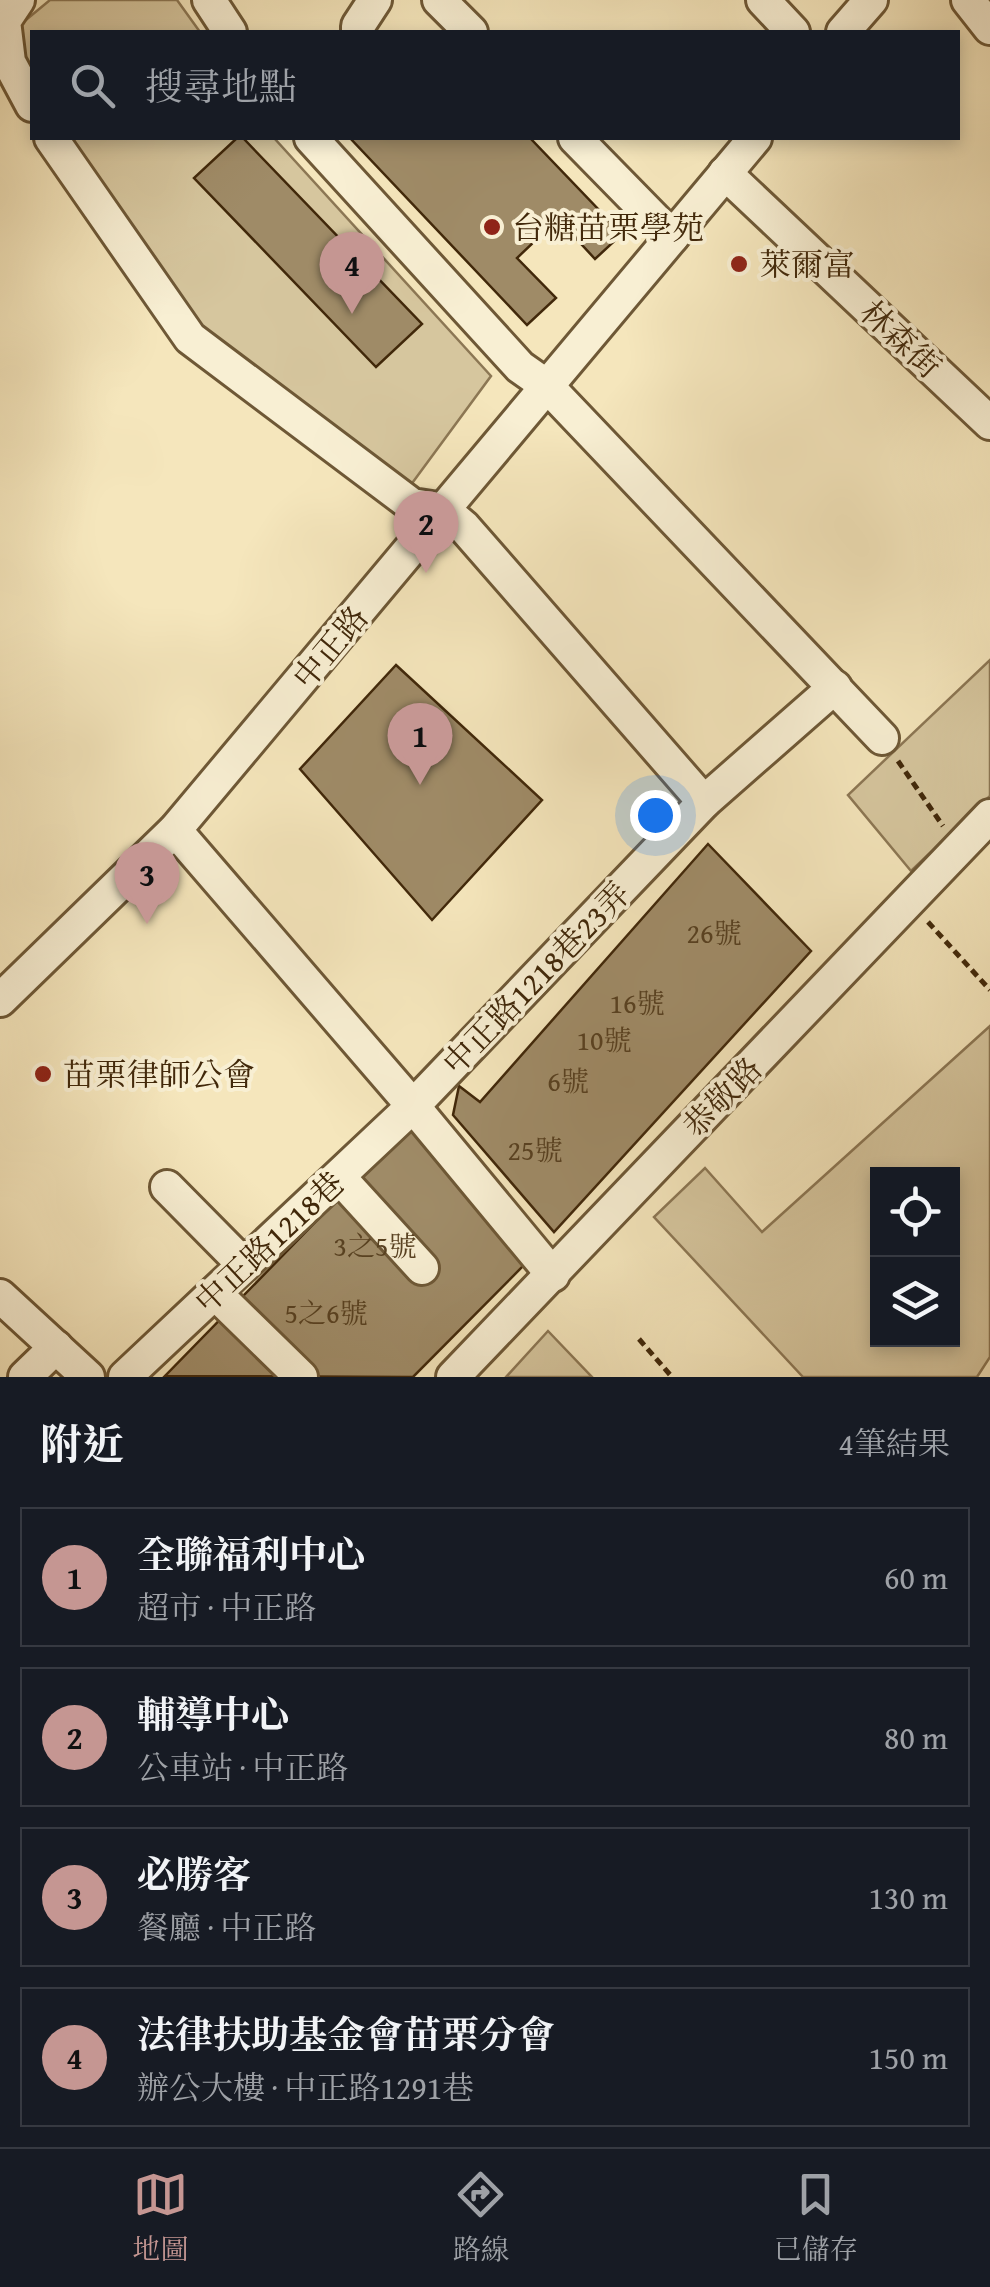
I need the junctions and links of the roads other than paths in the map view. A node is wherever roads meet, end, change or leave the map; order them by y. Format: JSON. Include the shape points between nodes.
{"nodes":[{"id":1,"x":18,"y":0,"type":"edge"},
{"id":2,"x":209,"y":0,"type":"edge"},
{"id":3,"x":376,"y":0,"type":"edge"},
{"id":4,"x":439,"y":0,"type":"edge"},
{"id":5,"x":763,"y":0,"type":"edge"},
{"id":6,"x":968,"y":0,"type":"edge"},
{"id":7,"x":990,"y":28,"type":"edge"},
{"id":8,"x":229,"y":30,"type":"edge"},
{"id":9,"x":358,"y":30,"type":"edge"},
{"id":10,"x":469,"y":30,"type":"edge"},
{"id":11,"x":791,"y":30,"type":"edge"},
{"id":12,"x":30,"y":101,"type":"edge"},
{"id":13,"x":52,"y":140,"type":"edge"},
{"id":14,"x":314,"y":140,"type":"edge"},
{"id":15,"x":577,"y":140,"type":"edge"},
{"id":16,"x":753,"y":140,"type":"edge"},
{"id":17,"x":725,"y":173,"type":"junction"},
{"id":18,"x":672,"y":237,"type":"junction"},
{"id":19,"x":547,"y":386,"type":"junction"},
{"id":20,"x":990,"y":423,"type":"edge"},
{"id":21,"x":444,"y":510,"type":"junction"},
{"id":22,"x":836,"y":687,"type":"junction"},
{"id":23,"x":882,"y":738,"type":"road end"},
{"id":24,"x":704,"y":802,"type":"junction"},
{"id":25,"x":990,"y":816,"type":"edge"},
{"id":26,"x":175,"y":830,"type":"junction"},
{"id":27,"x":0,"y":1000,"type":"edge"},
{"id":28,"x":413,"y":1106,"type":"junction"},
{"id":29,"x":339,"y":1177,"type":"junction"},
{"id":30,"x":167,"y":1187,"type":"dead end"},
{"id":31,"x":244,"y":1265,"type":"junction"},
{"id":32,"x":422,"y":1268,"type":"dead end"},
{"id":33,"x":552,"y":1275,"type":"junction"},
{"id":34,"x":215,"y":1293,"type":"junction"},
{"id":35,"x":0,"y":1296,"type":"edge"},
{"id":36,"x":56,"y":1347,"type":"junction"},
{"id":37,"x":142,"y":1372,"type":"edge"},
{"id":38,"x":25,"y":1377,"type":"edge"},
{"id":39,"x":88,"y":1377,"type":"edge"},
{"id":40,"x":301,"y":1377,"type":"edge"},
{"id":41,"x":453,"y":1377,"type":"edge"}],
"edges":[{"from":1,"to":12,"type":"street","via":[[4,21],[9,62]]},
{"from":2,"to":8,"type":"street"},
{"from":3,"to":9,"type":"street"},
{"from":4,"to":10,"type":"street"},
{"from":5,"to":11,"type":"street"},
{"from":6,"to":7,"type":"street"},
{"from":13,"to":21,"type":"street","via":[[190,338],[412,505]]},
{"from":14,"to":19,"type":"street","via":[[520,366]]},
{"from":15,"to":18,"type":"street"},
{"from":16,"to":17,"type":"street","name":"中正路"},
{"from":17,"to":18,"type":"street","name":"中正路"},
{"from":17,"to":20,"type":"street","name":"林森街"},
{"from":18,"to":19,"type":"street","name":"中正路"},
{"from":19,"to":21,"type":"street","name":"中正路"},
{"from":19,"to":22,"type":"street"},
{"from":21,"to":24,"type":"street"},
{"from":21,"to":26,"type":"street","name":"中正路"},
{"from":22,"to":23,"type":"street"},
{"from":22,"to":24,"type":"street","name":"中正路1218巷23弄"},
{"from":24,"to":28,"type":"street","name":"中正路1218巷23弄"},
{"from":25,"to":33,"type":"street","name":"恭敬路"},
{"from":26,"to":27,"type":"street","name":"中正路"},
{"from":26,"to":28,"type":"street"},
{"from":28,"to":29,"type":"street","name":"中正路1218巷"},
{"from":28,"to":33,"type":"street"},
{"from":29,"to":31,"type":"street","name":"中正路1218巷"},
{"from":29,"to":32,"type":"street"},
{"from":30,"to":31,"type":"street"},
{"from":31,"to":34,"type":"street","name":"中正路1218巷"},
{"from":33,"to":41,"type":"street","name":"恭敬路"},
{"from":34,"to":37,"type":"street","name":"中正路1218巷"},
{"from":34,"to":40,"type":"street"},
{"from":35,"to":36,"type":"street"},
{"from":36,"to":38,"type":"street"},
{"from":36,"to":39,"type":"street"}]}
